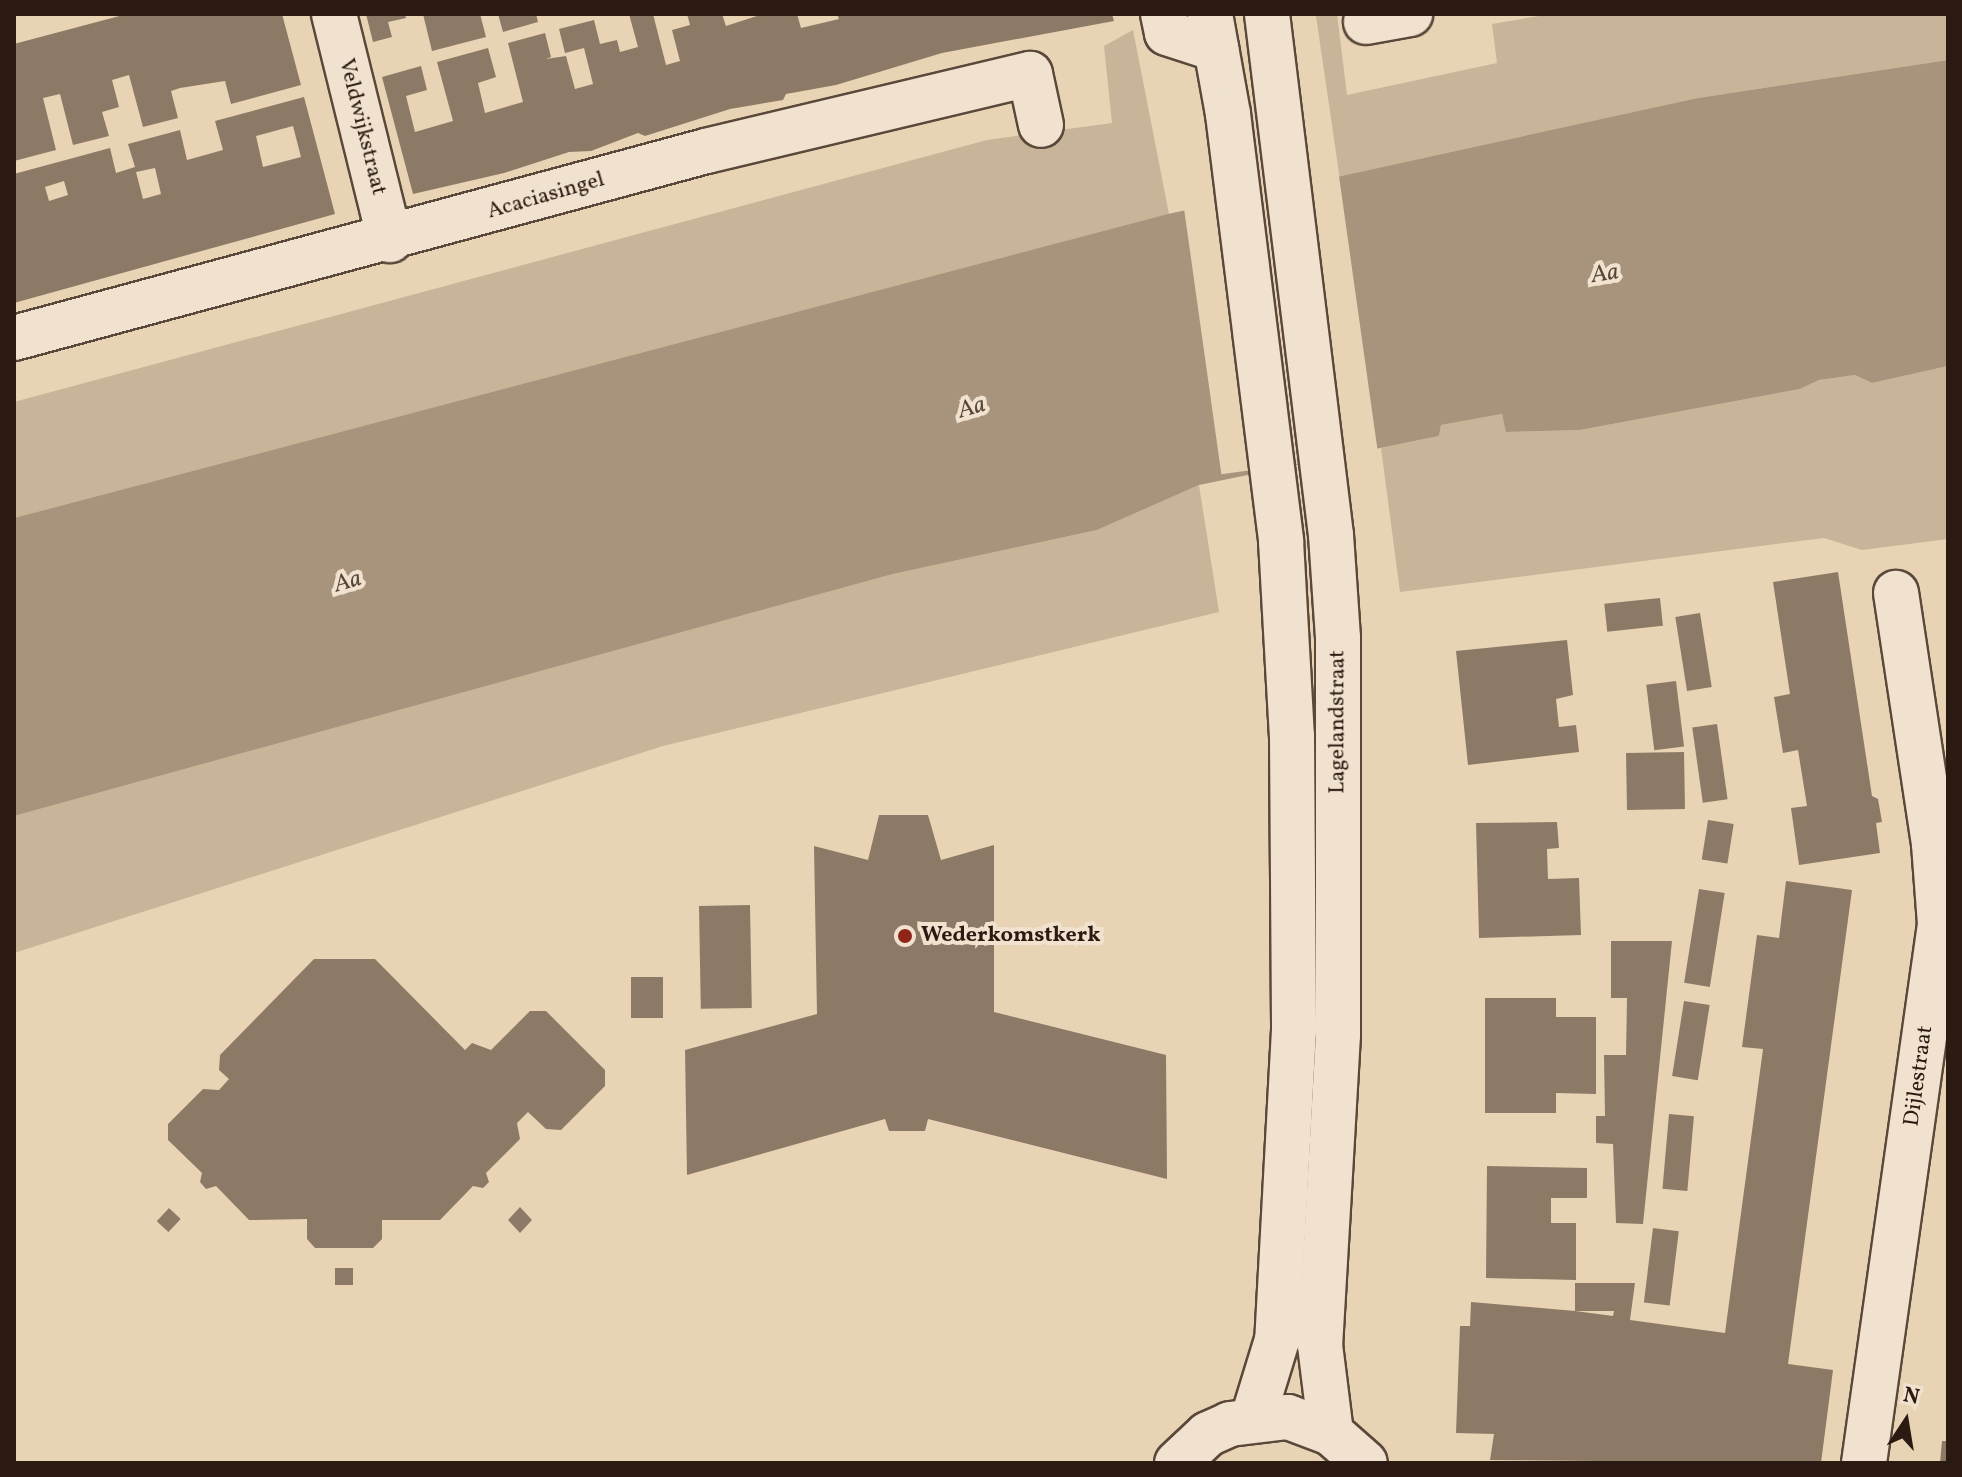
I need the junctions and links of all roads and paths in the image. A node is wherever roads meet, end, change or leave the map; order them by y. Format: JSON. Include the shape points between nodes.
{"nodes":[{"id":1,"x":334,"y":14,"type":"edge"},
{"id":2,"x":1267,"y":14,"type":"edge"},
{"id":3,"x":1410,"y":14,"type":"edge"},
{"id":4,"x":1366,"y":22,"type":"dead end"},
{"id":5,"x":1165,"y":23,"type":"edge"},
{"id":6,"x":1213,"y":31,"type":"edge"},
{"id":7,"x":1041,"y":125,"type":"dead end"},
{"id":8,"x":390,"y":240,"type":"junction"},
{"id":9,"x":14,"y":338,"type":"edge"},
{"id":10,"x":1896,"y":593,"type":"dead end"},
{"id":11,"x":1941,"y":844,"type":"edge"},
{"id":12,"x":1253,"y":1418,"type":"junction"},
{"id":13,"x":1331,"y":1433,"type":"junction"},
{"id":14,"x":1177,"y":1463,"type":"edge"},
{"id":15,"x":1365,"y":1463,"type":"edge"},
{"id":16,"x":1864,"y":1463,"type":"edge"}],
"edges":[{"from":1,"to":8,"type":"main road","name":"Veldwijkstraat"},
{"from":2,"to":13,"type":"main road","name":"Lagelandstraat","via":[[1331,535],[1338,638],[1338,1035],[1320,1345]]},
{"from":3,"to":4,"type":"main road"},
{"from":5,"to":6,"type":"main road"},
{"from":6,"to":12,"type":"main road","name":"Lagelandstraat","via":[[1281,541],[1292,736],[1294,1030],[1277,1340]]},
{"from":7,"to":8,"type":"main road","name":"Acaciasingel","via":[[1030,74],[706,151]]},
{"from":8,"to":9,"type":"main road","name":"Acaciasingel"},
{"from":10,"to":11,"type":"main road","name":"Dijlestraat"},
{"from":11,"to":16,"type":"main road","name":"Dijlestraat","via":[[1940,924]]},
{"from":12,"to":13,"type":"main road","via":[[1288,1417]]},
{"from":12,"to":14,"type":"main road","via":[[1208,1434]]},
{"from":13,"to":15,"type":"main road"}]}
